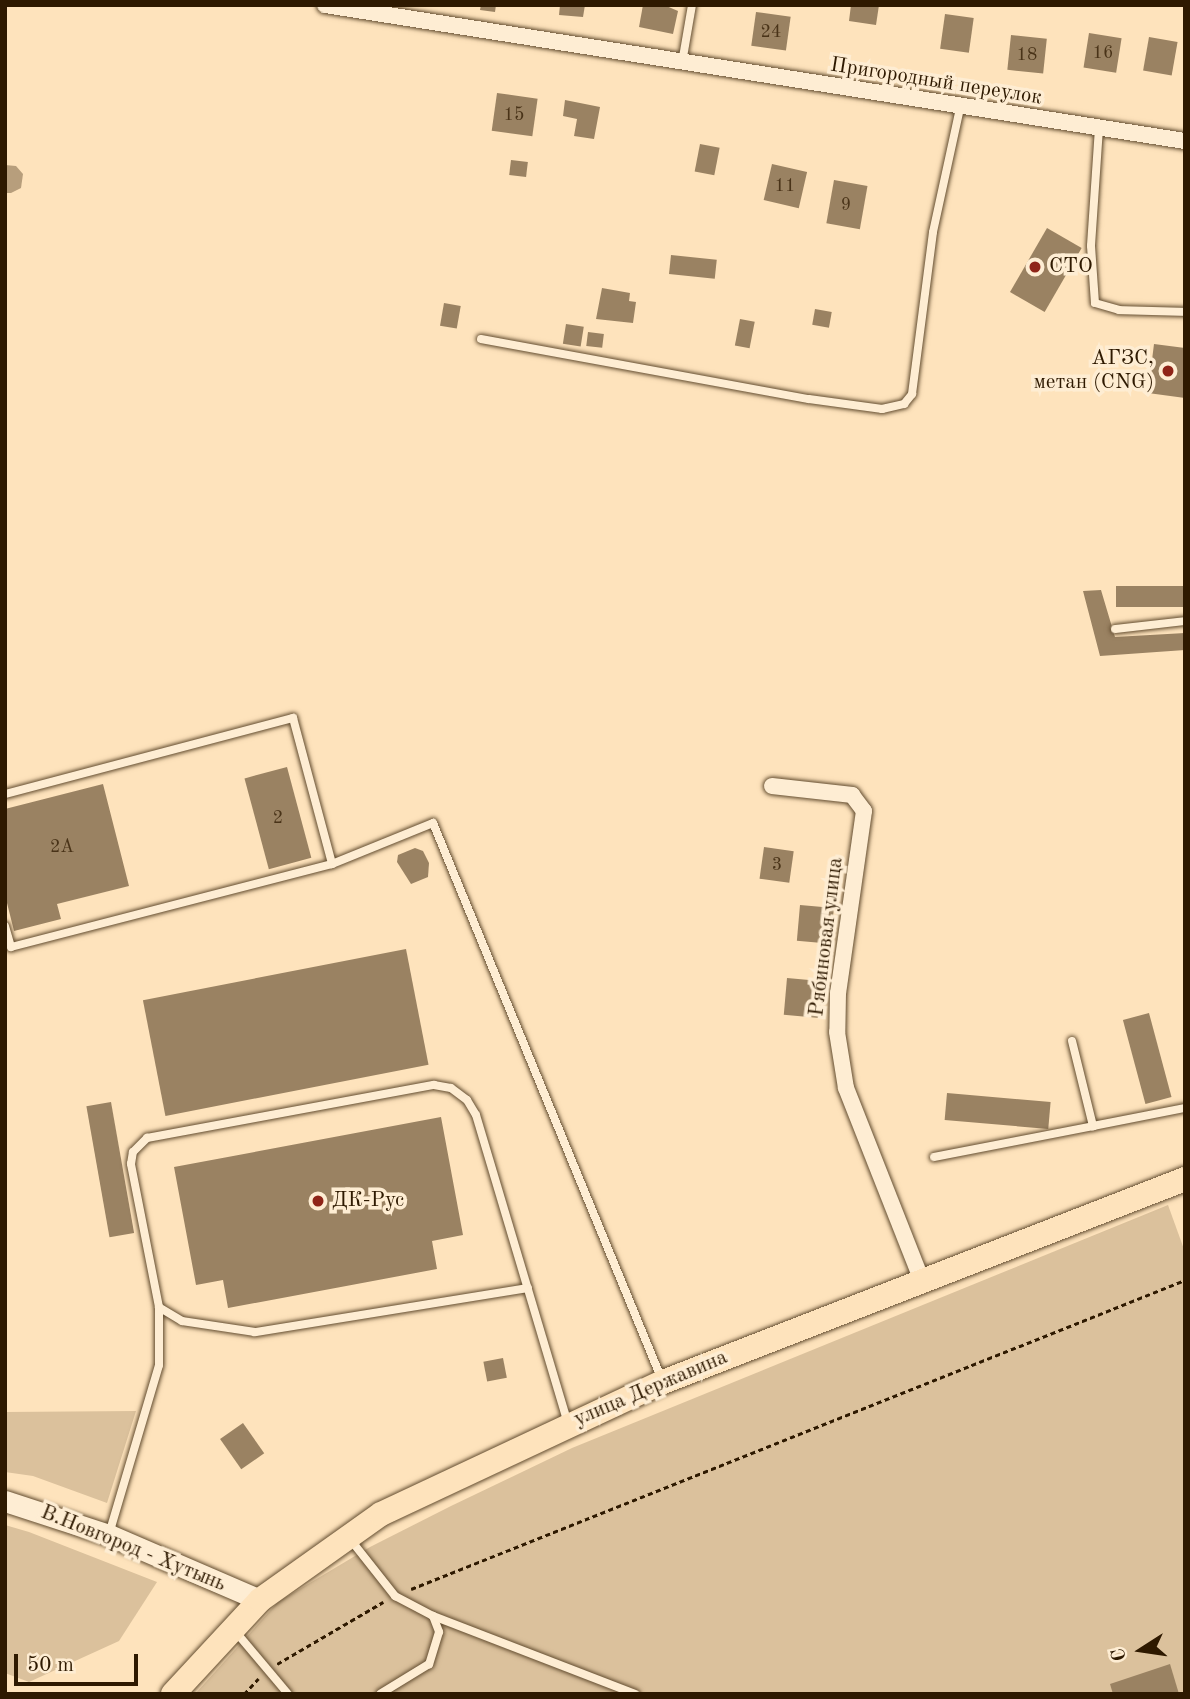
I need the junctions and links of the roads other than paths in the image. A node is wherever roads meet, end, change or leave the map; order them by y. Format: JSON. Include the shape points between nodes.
{"nodes":[{"id":1,"x":325,"y":5,"type":"edge"},
{"id":2,"x":692,"y":5,"type":"edge"},
{"id":3,"x":682,"y":63,"type":"junction"},
{"id":4,"x":960,"y":108,"type":"junction"},
{"id":5,"x":1099,"y":128,"type":"junction"},
{"id":6,"x":1185,"y":141,"type":"edge"},
{"id":7,"x":1185,"y":312,"type":"edge"},
{"id":8,"x":481,"y":339,"type":"dead end"},
{"id":9,"x":1185,"y":621,"type":"edge"},
{"id":10,"x":1115,"y":629,"type":"dead end"},
{"id":11,"x":772,"y":786,"type":"dead end"},
{"id":12,"x":5,"y":794,"type":"edge"},
{"id":13,"x":332,"y":864,"type":"junction"},
{"id":14,"x":5,"y":926,"type":"edge"},
{"id":15,"x":1072,"y":1041,"type":"dead end"},
{"id":16,"x":1185,"y":1108,"type":"edge"},
{"id":17,"x":1093,"y":1126,"type":"junction"},
{"id":18,"x":934,"y":1157,"type":"dead end"},
{"id":19,"x":1185,"y":1179,"type":"edge"},
{"id":20,"x":922,"y":1281,"type":"junction"},
{"id":21,"x":528,"y":1288,"type":"junction"},
{"id":22,"x":159,"y":1307,"type":"junction"},
{"id":23,"x":663,"y":1382,"type":"junction"},
{"id":24,"x":568,"y":1423,"type":"junction"},
{"id":25,"x":5,"y":1501,"type":"edge"},
{"id":26,"x":109,"y":1535,"type":"junction"},
{"id":27,"x":348,"y":1537,"type":"junction"},
{"id":28,"x":260,"y":1600,"type":"junction"},
{"id":29,"x":433,"y":1616,"type":"junction"},
{"id":30,"x":233,"y":1628,"type":"junction"},
{"id":31,"x":173,"y":1694,"type":"edge"},
{"id":32,"x":288,"y":1694,"type":"edge"},
{"id":33,"x":380,"y":1694,"type":"edge"},
{"id":34,"x":635,"y":1694,"type":"edge"}],
"edges":[{"from":1,"to":3,"type":"street","name":"Пригородный переулок"},
{"from":2,"to":3,"type":"lane"},
{"from":3,"to":4,"type":"street","name":"Пригородный переулок"},
{"from":4,"to":5,"type":"street","name":"Пригородный переулок"},
{"from":4,"to":8,"type":"lane","via":[[933,232],[912,394],[904,404],[882,409],[809,399]]},
{"from":5,"to":6,"type":"street","name":"Пригородный переулок"},
{"from":5,"to":7,"type":"lane","via":[[1091,246],[1095,303],[1119,310]]},
{"from":9,"to":10,"type":"lane"},
{"from":11,"to":20,"type":"street","name":"Рябиновая улица","via":[[852,795],[864,811],[838,993],[838,1032],[846,1088]]},
{"from":12,"to":13,"type":"lane","via":[[293,719]]},
{"from":13,"to":14,"type":"lane","via":[[11,947]]},
{"from":13,"to":23,"type":"lane","via":[[433,823]]},
{"from":15,"to":17,"type":"lane"},
{"from":16,"to":17,"type":"lane"},
{"from":17,"to":18,"type":"lane"},
{"from":19,"to":20,"type":"main road","name":"улица Державина"},
{"from":20,"to":23,"type":"main road","name":"улица Державина"},
{"from":21,"to":22,"type":"lane","via":[[255,1332],[208,1328],[182,1321]]},
{"from":21,"to":22,"type":"lane","via":[[476,1115],[467,1100],[451,1088],[434,1085],[147,1138],[137,1144],[131,1164]]},
{"from":21,"to":24,"type":"lane"},
{"from":22,"to":26,"type":"lane","via":[[159,1365]]},
{"from":23,"to":24,"type":"main road","name":"улица Державина"},
{"from":24,"to":27,"type":"main road","name":"улица Державина","via":[[381,1514]]},
{"from":25,"to":26,"type":"street","name":"В.Новгород - Хутынь"},
{"from":26,"to":28,"type":"street","name":"В.Новгород - Хутынь"},
{"from":27,"to":28,"type":"main road","name":"улица Державина"},
{"from":27,"to":29,"type":"lane","via":[[395,1596]]},
{"from":28,"to":30,"type":"main road","name":"улица Державина"},
{"from":29,"to":33,"type":"lane","via":[[439,1632],[429,1664]]},
{"from":29,"to":34,"type":"lane"},
{"from":30,"to":31,"type":"main road","name":"улица Державина"},
{"from":30,"to":32,"type":"lane"}]}
